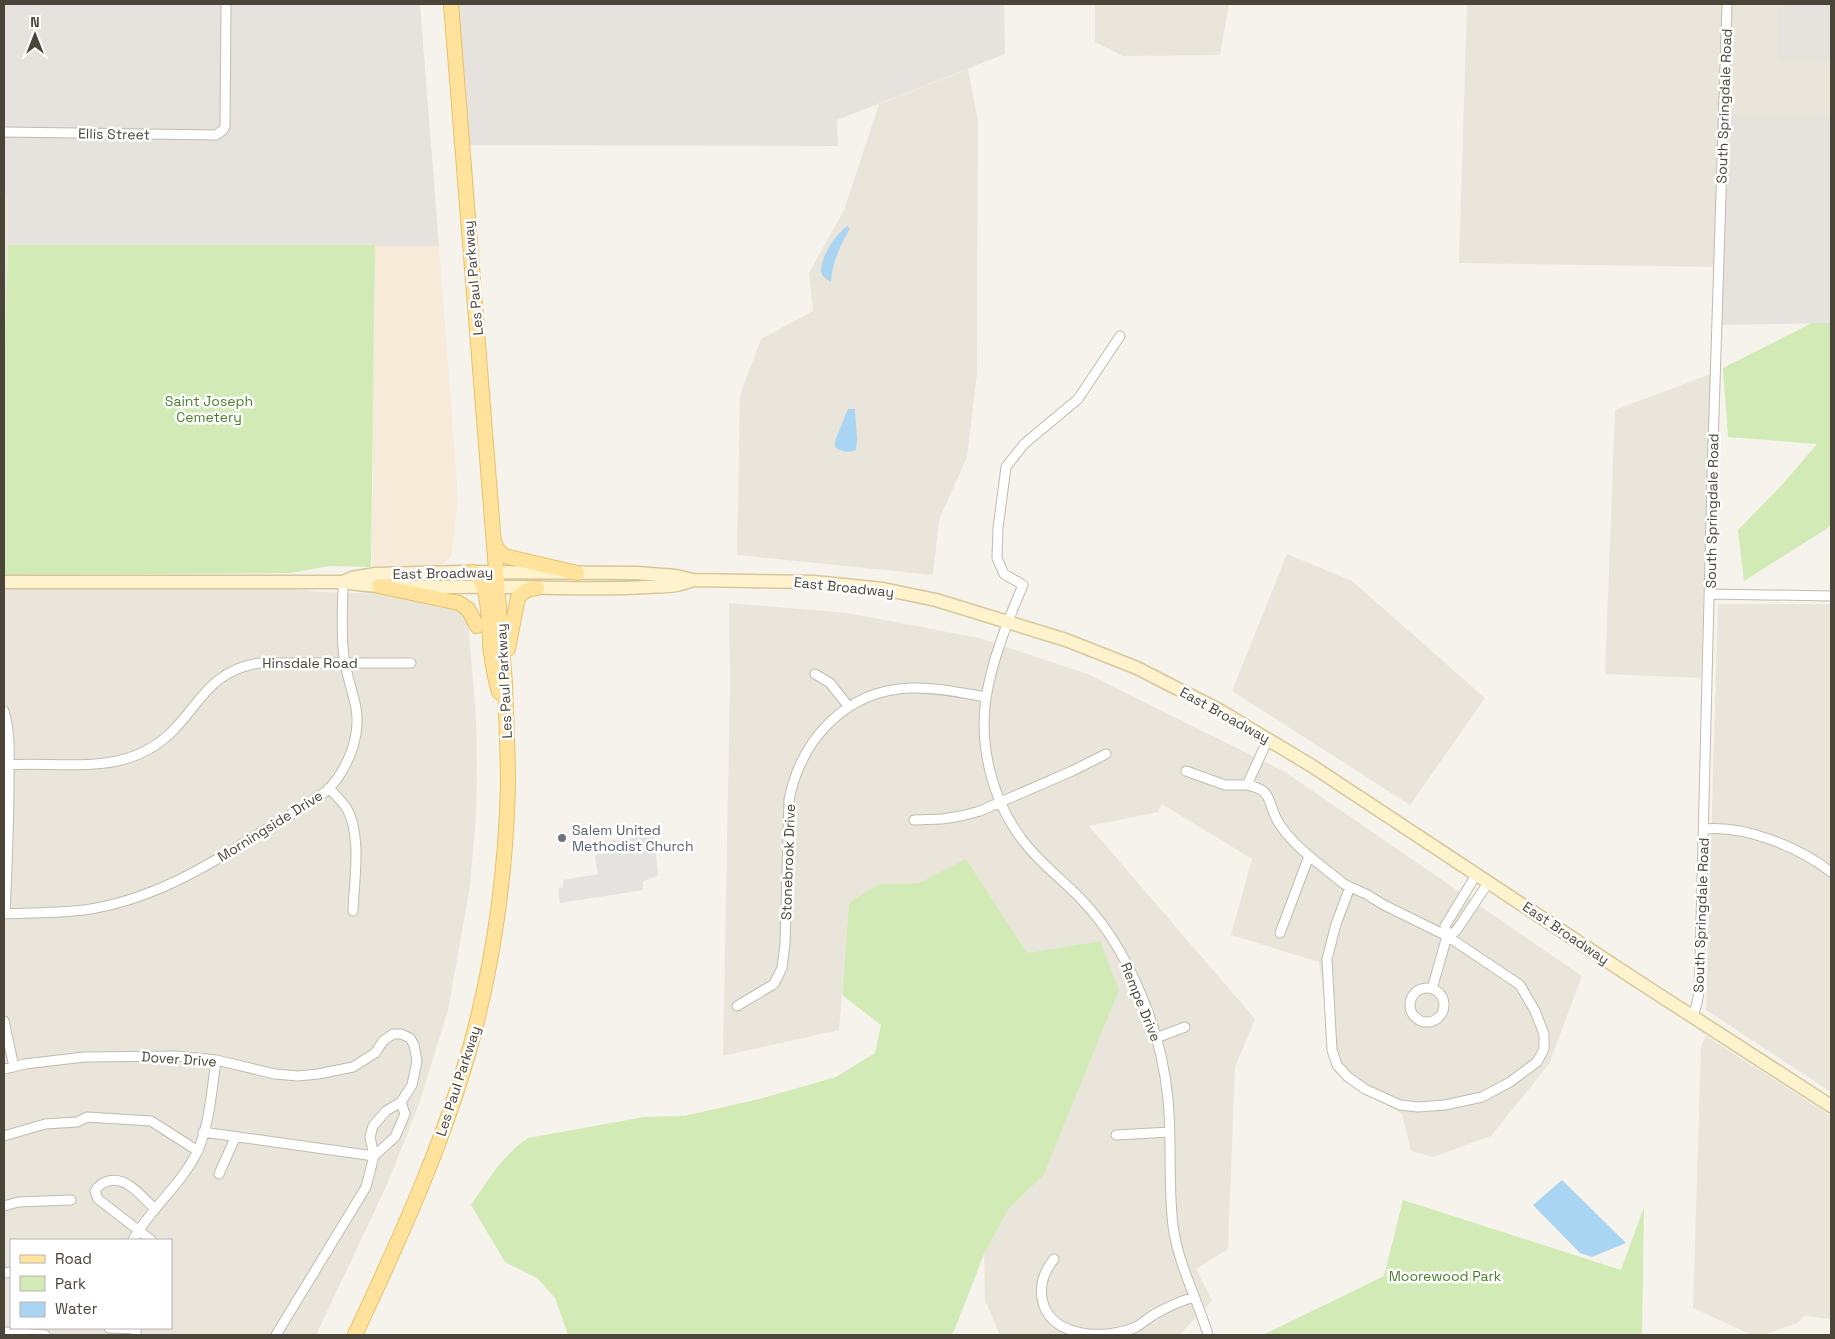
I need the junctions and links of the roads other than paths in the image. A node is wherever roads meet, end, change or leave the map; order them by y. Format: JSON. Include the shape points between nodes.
{"nodes":[{"id":1,"x":226,"y":4,"type":"edge"},
{"id":2,"x":441,"y":4,"type":"edge"},
{"id":3,"x":451,"y":4,"type":"edge"},
{"id":4,"x":1727,"y":4,"type":"edge"},
{"id":5,"x":458,"y":97,"type":"junction"},
{"id":6,"x":4,"y":132,"type":"edge"},
{"id":7,"x":1120,"y":336,"type":"dead end"},
{"id":8,"x":493,"y":539,"type":"junction"},
{"id":9,"x":472,"y":572,"type":"junction"},
{"id":10,"x":496,"y":572,"type":"junction"},
{"id":11,"x":577,"y":573,"type":"junction"},
{"id":12,"x":693,"y":580,"type":"junction"},
{"id":13,"x":4,"y":582,"type":"edge"},
{"id":14,"x":343,"y":582,"type":"junction"},
{"id":15,"x":379,"y":586,"type":"junction"},
{"id":16,"x":485,"y":587,"type":"junction"},
{"id":17,"x":537,"y":588,"type":"junction"},
{"id":18,"x":1710,"y":594,"type":"junction"},
{"id":19,"x":1831,"y":596,"type":"edge"},
{"id":20,"x":1008,"y":622,"type":"junction"},
{"id":21,"x":477,"y":626,"type":"dead end"},
{"id":22,"x":345,"y":663,"type":"junction"},
{"id":23,"x":411,"y":663,"type":"dead end"},
{"id":24,"x":504,"y":672,"type":"junction"},
{"id":25,"x":815,"y":674,"type":"dead end"},
{"id":26,"x":986,"y":697,"type":"junction"},
{"id":27,"x":850,"y":707,"type":"junction"},
{"id":28,"x":4,"y":711,"type":"edge"},
{"id":29,"x":506,"y":717,"type":"junction"},
{"id":30,"x":1268,"y":739,"type":"junction"},
{"id":31,"x":1106,"y":754,"type":"dead end"},
{"id":32,"x":6,"y":765,"type":"edge"},
{"id":33,"x":1186,"y":771,"type":"dead end"},
{"id":34,"x":1247,"y":785,"type":"junction"},
{"id":35,"x":329,"y":788,"type":"junction"},
{"id":36,"x":1000,"y":802,"type":"junction"},
{"id":37,"x":914,"y":820,"type":"dead end"},
{"id":38,"x":1704,"y":829,"type":"junction"},
{"id":39,"x":1309,"y":856,"type":"junction"},
{"id":40,"x":1831,"y":872,"type":"edge"},
{"id":41,"x":1476,"y":875,"type":"junction"},
{"id":42,"x":1488,"y":882,"type":"junction"},
{"id":43,"x":1350,"y":886,"type":"junction"},
{"id":44,"x":352,"y":911,"type":"dead end"},
{"id":45,"x":4,"y":914,"type":"edge"},
{"id":46,"x":1280,"y":933,"type":"dead end"},
{"id":47,"x":1447,"y":936,"type":"junction"},
{"id":48,"x":1432,"y":989,"type":"dead end"},
{"id":49,"x":737,"y":1006,"type":"dead end"},
{"id":50,"x":1692,"y":1016,"type":"junction"},
{"id":51,"x":4,"y":1020,"type":"edge"},
{"id":52,"x":1185,"y":1028,"type":"dead end"},
{"id":53,"x":1156,"y":1038,"type":"junction"},
{"id":54,"x":216,"y":1060,"type":"junction"},
{"id":55,"x":14,"y":1067,"type":"junction"},
{"id":56,"x":4,"y":1069,"type":"edge"},
{"id":57,"x":401,"y":1102,"type":"junction"},
{"id":58,"x":1831,"y":1106,"type":"edge"},
{"id":59,"x":204,"y":1132,"type":"junction"},
{"id":60,"x":1170,"y":1132,"type":"junction"},
{"id":61,"x":1116,"y":1135,"type":"dead end"},
{"id":62,"x":4,"y":1136,"type":"edge"},
{"id":63,"x":235,"y":1138,"type":"junction"},
{"id":64,"x":198,"y":1151,"type":"junction"},
{"id":65,"x":374,"y":1156,"type":"junction"},
{"id":66,"x":219,"y":1174,"type":"dead end"},
{"id":67,"x":71,"y":1200,"type":"dead end"},
{"id":68,"x":4,"y":1206,"type":"edge"},
{"id":69,"x":155,"y":1209,"type":"junction"},
{"id":70,"x":139,"y":1230,"type":"junction"},
{"id":71,"x":134,"y":1239,"type":"edge"},
{"id":72,"x":150,"y":1239,"type":"edge"},
{"id":73,"x":1054,"y":1259,"type":"dead end"},
{"id":74,"x":1194,"y":1297,"type":"junction"},
{"id":75,"x":118,"y":1329,"type":"edge"},
{"id":76,"x":136,"y":1331,"type":"edge"},
{"id":77,"x":4,"y":1332,"type":"edge"},
{"id":78,"x":45,"y":1335,"type":"edge"},
{"id":79,"x":276,"y":1335,"type":"edge"},
{"id":80,"x":355,"y":1335,"type":"edge"},
{"id":81,"x":1208,"y":1335,"type":"edge"}],
"edges":[{"from":1,"to":6,"type":"street","name":"Ellis Street","via":[[225,126],[216,135]]},
{"from":2,"to":5,"type":"main road","via":[[444,42]]},
{"from":3,"to":5,"type":"main road","name":"Les Paul Parkway"},
{"from":4,"to":18,"type":"street","name":"South Springdale Road"},
{"from":5,"to":8,"type":"main road","name":"Les Paul Parkway"},
{"from":7,"to":20,"type":"street","name":"Rempe Drive","via":[[1078,399],[1024,444],[1006,466],[997,558],[1004,574],[1023,585]]},
{"from":8,"to":10,"type":"main road","name":"Les Paul Parkway"},
{"from":8,"to":11,"type":"main road","via":[[504,556]]},
{"from":9,"to":10,"type":"main road","name":"East Broadway"},
{"from":9,"to":14,"type":"main road","name":"East Broadway","via":[[376,574]]},
{"from":9,"to":16,"type":"main road"},
{"from":10,"to":11,"type":"main road","name":"East Broadway"},
{"from":10,"to":16,"type":"main road","name":"Les Paul Parkway"},
{"from":11,"to":12,"type":"main road","name":"East Broadway","via":[[637,573]]},
{"from":12,"to":17,"type":"main road","name":"East Broadway","via":[[685,584],[633,588]]},
{"from":12,"to":20,"type":"main road","name":"East Broadway","via":[[797,581],[870,587],[929,598]]},
{"from":13,"to":14,"type":"main road","name":"East Broadway"},
{"from":14,"to":15,"type":"main road","name":"East Broadway"},
{"from":14,"to":22,"type":"street","name":"Morningside Drive"},
{"from":15,"to":16,"type":"main road","name":"East Broadway"},
{"from":15,"to":21,"type":"main road","via":[[459,603],[468,609]]},
{"from":16,"to":17,"type":"main road","name":"East Broadway"},
{"from":16,"to":24,"type":"main road","name":"Les Paul Parkway"},
{"from":16,"to":29,"type":"main road","via":[[494,674]]},
{"from":17,"to":24,"type":"main road","via":[[526,590],[516,602]]},
{"from":18,"to":19,"type":"street"},
{"from":18,"to":38,"type":"street","name":"South Springdale Road"},
{"from":20,"to":26,"type":"street","name":"Rempe Drive"},
{"from":20,"to":30,"type":"main road","name":"East Broadway","via":[[1071,641],[1137,668]]},
{"from":22,"to":23,"type":"street","name":"Hinsdale Road"},
{"from":22,"to":32,"type":"street","name":"Hinsdale Road","via":[[260,663],[237,668],[210,686],[163,740],[136,756],[87,764]]},
{"from":22,"to":35,"type":"street","name":"Morningside Drive","via":[[356,711],[356,734],[345,765]]},
{"from":24,"to":29,"type":"main road","name":"Les Paul Parkway"},
{"from":25,"to":27,"type":"street","via":[[830,683]]},
{"from":26,"to":27,"type":"street","name":"Stonebrook Drive","via":[[940,689],[908,688],[877,694]]},
{"from":26,"to":36,"type":"street","name":"Rempe Drive","via":[[986,752]]},
{"from":27,"to":49,"type":"street","name":"Stonebrook Drive","via":[[813,741],[792,782],[782,968],[774,984]]},
{"from":28,"to":32,"type":"street","via":[[9,735]]},
{"from":29,"to":80,"type":"main road","name":"Les Paul Parkway","via":[[508,786],[502,876],[493,944],[476,1023],[454,1099],[429,1168]]},
{"from":30,"to":34,"type":"street"},
{"from":30,"to":41,"type":"main road","name":"East Broadway"},
{"from":31,"to":36,"type":"street"},
{"from":32,"to":45,"type":"street"},
{"from":33,"to":34,"type":"street","via":[[1225,785]]},
{"from":34,"to":39,"type":"street","via":[[1261,788],[1266,793],[1278,821]]},
{"from":35,"to":44,"type":"street","via":[[346,808],[354,834]]},
{"from":35,"to":45,"type":"street","name":"Morningside Drive","via":[[246,842],[166,887],[84,910]]},
{"from":36,"to":37,"type":"street","via":[[961,816]]},
{"from":36,"to":53,"type":"street","name":"Rempe Drive","via":[[1021,838],[1101,921],[1134,977]]},
{"from":38,"to":40,"type":"street","via":[[1739,832],[1779,843]]},
{"from":38,"to":50,"type":"street","name":"South Springdale Road","via":[[1699,995]]},
{"from":39,"to":43,"type":"street"},
{"from":39,"to":46,"type":"street"},
{"from":41,"to":42,"type":"main road","name":"East Broadway"},
{"from":41,"to":47,"type":"street","via":[[1445,926]]},
{"from":42,"to":47,"type":"street","via":[[1456,931]]},
{"from":42,"to":50,"type":"main road","name":"East Broadway"},
{"from":43,"to":47,"type":"street"},
{"from":43,"to":47,"type":"street","via":[[1327,959],[1332,1050],[1337,1065],[1348,1077],[1365,1089],[1400,1105],[1444,1105],[1482,1097],[1528,1069],[1537,1062],[1544,1049],[1541,1024],[1523,989]]},
{"from":47,"to":48,"type":"street"},
{"from":50,"to":58,"type":"main road","name":"East Broadway"},
{"from":51,"to":55,"type":"street"},
{"from":52,"to":53,"type":"street"},
{"from":53,"to":60,"type":"street","name":"Rempe Drive","via":[[1164,1069]]},
{"from":54,"to":55,"type":"street","name":"Dover Drive","via":[[176,1056],[84,1057]]},
{"from":54,"to":57,"type":"street","name":"Dover Drive","via":[[298,1076],[353,1067],[375,1053],[393,1034],[401,1034],[410,1038],[414,1045],[416,1061],[412,1085]]},
{"from":54,"to":59,"type":"street"},
{"from":55,"to":56,"type":"street","name":"Dover Drive"},
{"from":57,"to":65,"type":"street","via":[[405,1114],[395,1136]]},
{"from":57,"to":65,"type":"street","via":[[386,1111],[374,1126],[370,1137]]},
{"from":59,"to":63,"type":"street"},
{"from":59,"to":64,"type":"street"},
{"from":60,"to":61,"type":"street"},
{"from":60,"to":74,"type":"street","name":"Rempe Drive","via":[[1173,1225]]},
{"from":62,"to":64,"type":"street","via":[[45,1124],[77,1122],[87,1117],[151,1121]]},
{"from":63,"to":65,"type":"street"},
{"from":63,"to":66,"type":"street"},
{"from":64,"to":69,"type":"street"},
{"from":65,"to":79,"type":"street","via":[[366,1187]]},
{"from":67,"to":68,"type":"street","via":[[18,1202]]},
{"from":69,"to":70,"type":"street"},
{"from":69,"to":70,"type":"street","via":[[123,1181],[110,1180],[98,1186],[95,1195],[98,1199]]},
{"from":70,"to":71,"type":"street"},
{"from":70,"to":72,"type":"street"},
{"from":73,"to":74,"type":"street","via":[[1042,1284],[1043,1302],[1055,1322],[1075,1333],[1099,1335],[1136,1327],[1161,1310]]},
{"from":74,"to":81,"type":"street","name":"Rempe Drive"},
{"from":75,"to":76,"type":"street"},
{"from":77,"to":78,"type":"street"}]}
